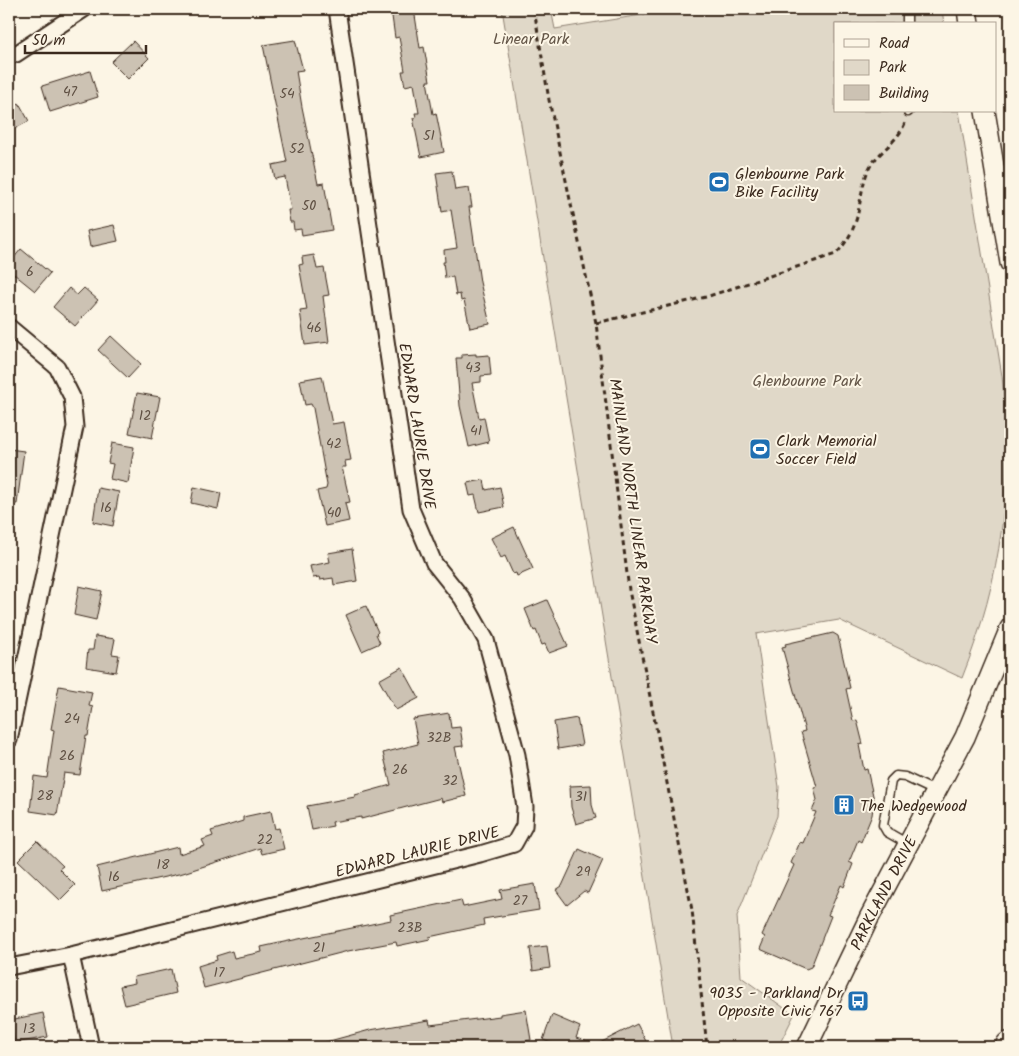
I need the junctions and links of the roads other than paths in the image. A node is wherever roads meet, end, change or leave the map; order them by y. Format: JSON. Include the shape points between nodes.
{"nodes":[{"id":1,"x":84,"y":9,"type":"edge"},
{"id":2,"x":337,"y":9,"type":"edge"},
{"id":3,"x":907,"y":9,"type":"edge"},
{"id":4,"x":967,"y":9,"type":"edge"},
{"id":5,"x":907,"y":22,"type":"edge"},
{"id":6,"x":969,"y":22,"type":"edge"},
{"id":7,"x":9,"y":56,"type":"edge"},
{"id":8,"x":984,"y":112,"type":"edge"},
{"id":9,"x":1010,"y":263,"type":"edge"},
{"id":10,"x":9,"y":327,"type":"edge"},
{"id":11,"x":1010,"y":628,"type":"edge"},
{"id":12,"x":9,"y":740,"type":"edge"},
{"id":13,"x":936,"y":792,"type":"junction"},
{"id":14,"x":909,"y":845,"type":"junction"},
{"id":15,"x":71,"y":954,"type":"junction"},
{"id":16,"x":9,"y":967,"type":"edge"},
{"id":17,"x":91,"y":1047,"type":"edge"},
{"id":18,"x":807,"y":1047,"type":"edge"}],
"edges":[{"from":1,"to":7,"type":"street"},
{"from":2,"to":15,"type":"street","name":"EDWARD LAURIE DRIVE","via":[[411,509],[434,562],[462,598],[486,640],[517,755],[525,807],[524,826],[514,844],[480,854]]},
{"from":3,"to":5,"type":"lane"},
{"from":4,"to":6,"type":"street"},
{"from":8,"to":9,"type":"street"},
{"from":10,"to":12,"type":"street","via":[[57,367],[72,397],[75,427]]},
{"from":11,"to":13,"type":"street","name":"PARKLAND DRIVE","via":[[965,738]]},
{"from":13,"to":14,"type":"street","name":"PARKLAND DRIVE"},
{"from":13,"to":14,"type":"lane","via":[[905,777],[896,776],[892,781],[883,825],[887,832]]},
{"from":14,"to":18,"type":"street","name":"PARKLAND DRIVE"},
{"from":15,"to":16,"type":"street","name":"EDWARD LAURIE DRIVE"},
{"from":15,"to":17,"type":"street"}]}
